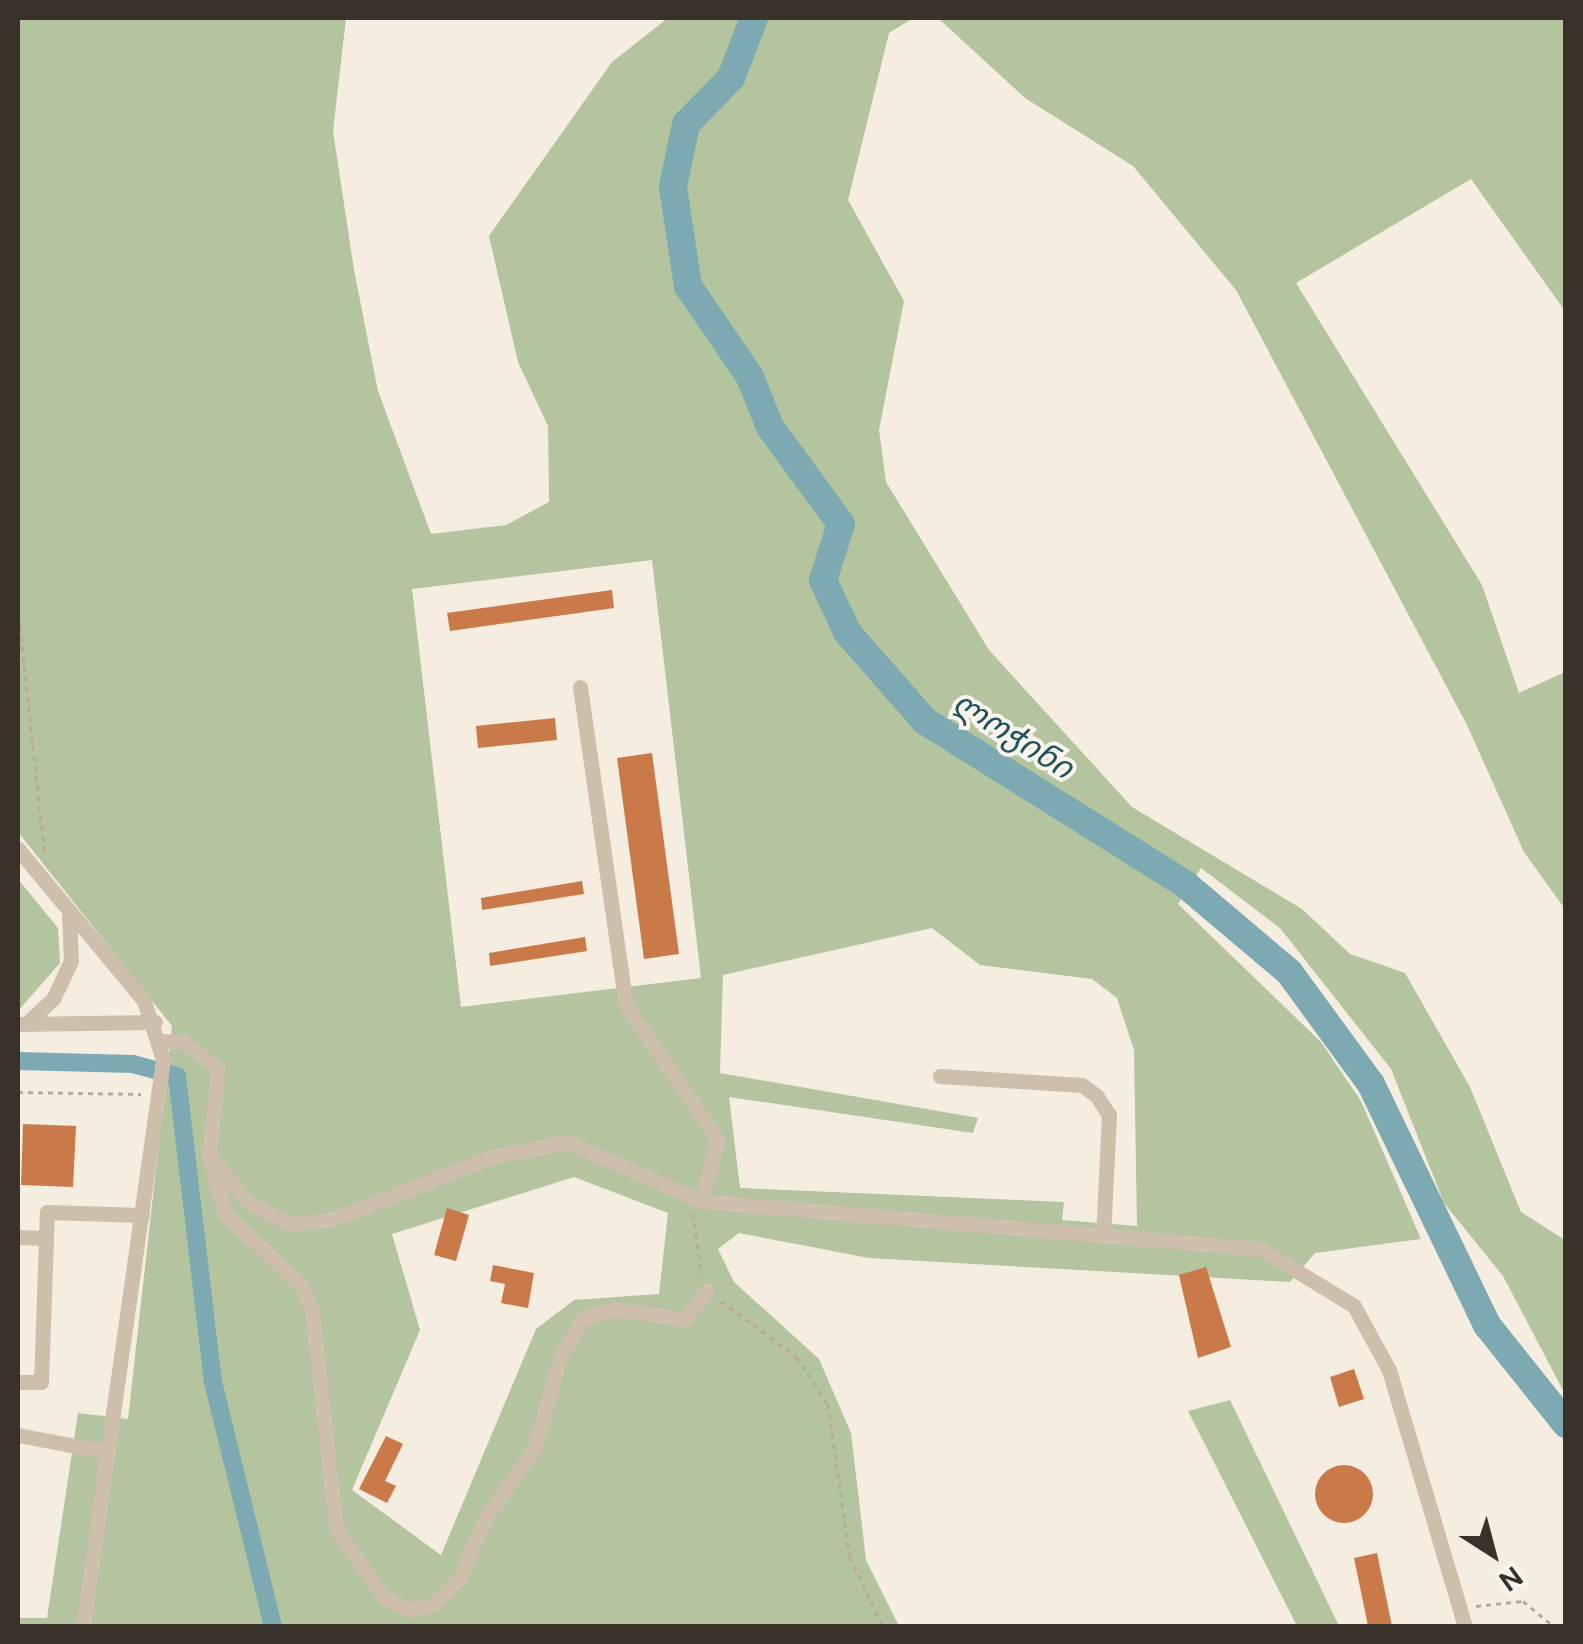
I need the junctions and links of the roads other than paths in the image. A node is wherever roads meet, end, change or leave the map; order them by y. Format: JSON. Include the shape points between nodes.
{"nodes":[{"id":1,"x":580,"y":687,"type":"dead end"},
{"id":2,"x":18,"y":849,"type":"edge"},
{"id":3,"x":69,"y":911,"type":"junction"},
{"id":4,"x":154,"y":1022,"type":"junction"},
{"id":5,"x":22,"y":1024,"type":"edge"},
{"id":6,"x":160,"y":1041,"type":"junction"},
{"id":7,"x":940,"y":1076,"type":"dead end"},
{"id":8,"x":209,"y":1155,"type":"junction"},
{"id":9,"x":700,"y":1201,"type":"junction"},
{"id":10,"x":142,"y":1215,"type":"junction"},
{"id":11,"x":1103,"y":1236,"type":"junction"},
{"id":12,"x":18,"y":1237,"type":"edge"},
{"id":13,"x":46,"y":1238,"type":"junction"},
{"id":14,"x":706,"y":1290,"type":"road end"},
{"id":15,"x":18,"y":1382,"type":"edge"},
{"id":16,"x":18,"y":1435,"type":"edge"},
{"id":17,"x":108,"y":1452,"type":"junction"},
{"id":18,"x":83,"y":1626,"type":"edge"},
{"id":19,"x":1465,"y":1626,"type":"edge"}],
"edges":[{"from":1,"to":9,"type":"street","via":[[626,1005],[718,1140]]},
{"from":2,"to":3,"type":"street"},
{"from":3,"to":4,"type":"street"},
{"from":3,"to":5,"type":"street","via":[[71,961],[54,998]]},
{"from":4,"to":5,"type":"street"},
{"from":4,"to":6,"type":"street"},
{"from":6,"to":8,"type":"street","via":[[184,1042],[218,1068]]},
{"from":6,"to":10,"type":"street"},
{"from":7,"to":11,"type":"street","via":[[1082,1085],[1096,1094],[1109,1116]]},
{"from":8,"to":9,"type":"street","via":[[248,1202],[289,1224],[334,1219],[491,1156],[568,1142]]},
{"from":8,"to":14,"type":"street","via":[[225,1214],[301,1286],[312,1311],[336,1529],[384,1597],[410,1610],[434,1604],[460,1577],[484,1521],[535,1447],[564,1346],[583,1318],[614,1309],[686,1319]]},
{"from":9,"to":11,"type":"street"},
{"from":10,"to":13,"type":"street","via":[[47,1212]]},
{"from":10,"to":17,"type":"street"},
{"from":11,"to":19,"type":"street","via":[[1262,1249],[1354,1306],[1415,1439]]},
{"from":12,"to":13,"type":"street"},
{"from":13,"to":15,"type":"street","via":[[42,1382]]},
{"from":16,"to":17,"type":"street"},
{"from":17,"to":18,"type":"street"}]}
